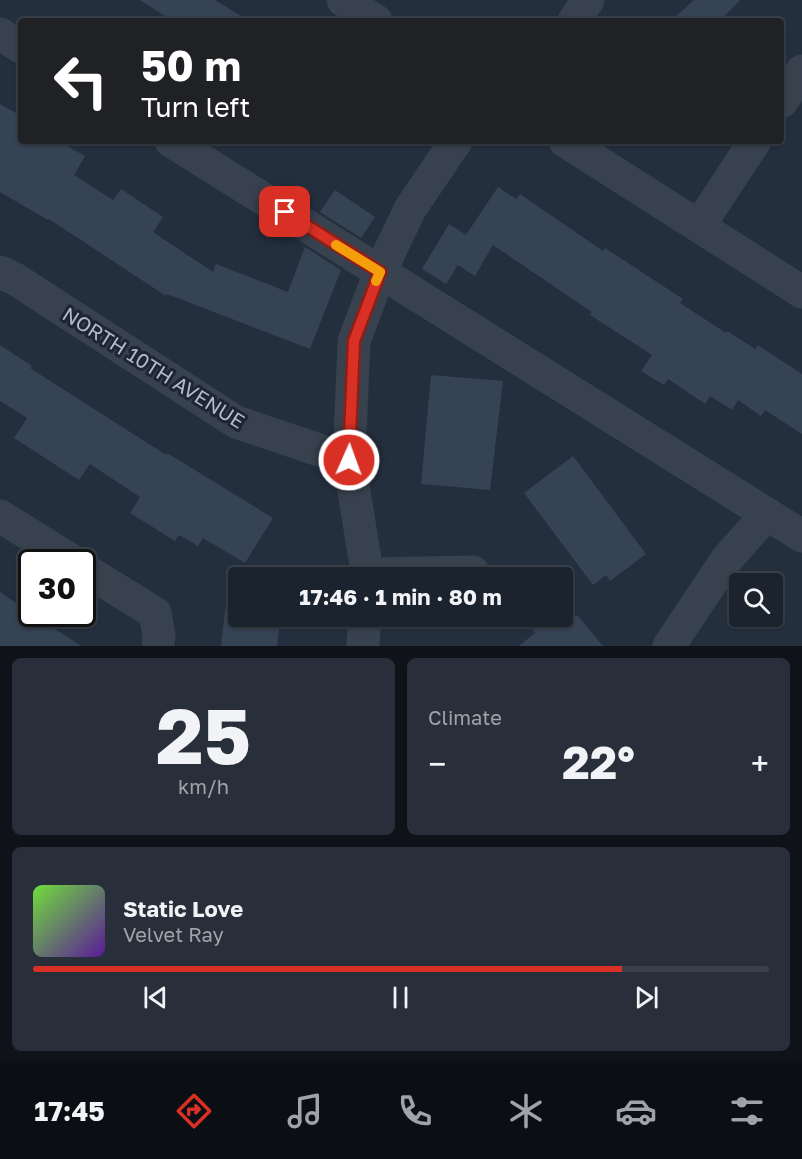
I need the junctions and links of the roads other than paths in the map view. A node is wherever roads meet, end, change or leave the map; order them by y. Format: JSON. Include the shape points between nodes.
{"nodes":[{"id":1,"x":588,"y":0,"type":"edge"},
{"id":2,"x":576,"y":18,"type":"edge"},
{"id":3,"x":0,"y":34,"type":"edge"},
{"id":4,"x":18,"y":45,"type":"edge"},
{"id":5,"x":802,"y":70,"type":"edge"},
{"id":6,"x":784,"y":98,"type":"edge"},
{"id":7,"x":176,"y":144,"type":"edge"},
{"id":8,"x":454,"y":144,"type":"edge"},
{"id":9,"x":570,"y":144,"type":"edge"},
{"id":10,"x":753,"y":144,"type":"edge"},
{"id":11,"x":699,"y":226,"type":"junction"},
{"id":12,"x":0,"y":272,"type":"edge"},
{"id":13,"x":380,"y":272,"type":"junction"},
{"id":14,"x":802,"y":292,"type":"edge"},
{"id":15,"x":349,"y":460,"type":"junction"},
{"id":16,"x":767,"y":514,"type":"junction"},
{"id":17,"x":0,"y":516,"type":"edge"},
{"id":18,"x":802,"y":536,"type":"edge"},
{"id":19,"x":53,"y":549,"type":"edge"},
{"id":20,"x":367,"y":567,"type":"edge"},
{"id":21,"x":96,"y":577,"type":"edge"},
{"id":22,"x":364,"y":627,"type":"edge"},
{"id":23,"x":158,"y":646,"type":"edge"},
{"id":24,"x":363,"y":646,"type":"edge"},
{"id":25,"x":669,"y":646,"type":"edge"}],
"edges":[{"from":1,"to":2,"type":"street"},
{"from":3,"to":4,"type":"street"},
{"from":5,"to":6,"type":"street"},
{"from":7,"to":13,"type":"street"},
{"from":8,"to":13,"type":"street","via":[[410,209]]},
{"from":9,"to":11,"type":"street"},
{"from":10,"to":11,"type":"street"},
{"from":11,"to":14,"type":"street"},
{"from":12,"to":15,"type":"street","name":"NORTH 10TH AVENUE","via":[[236,422]]},
{"from":13,"to":15,"type":"street","via":[[354,341]]},
{"from":13,"to":16,"type":"street"},
{"from":15,"to":20,"type":"street"},
{"from":16,"to":18,"type":"street"},
{"from":16,"to":25,"type":"street","via":[[728,559]]},
{"from":17,"to":19,"type":"street"},
{"from":21,"to":23,"type":"street","via":[[155,613]]},
{"from":22,"to":24,"type":"street"}]}
